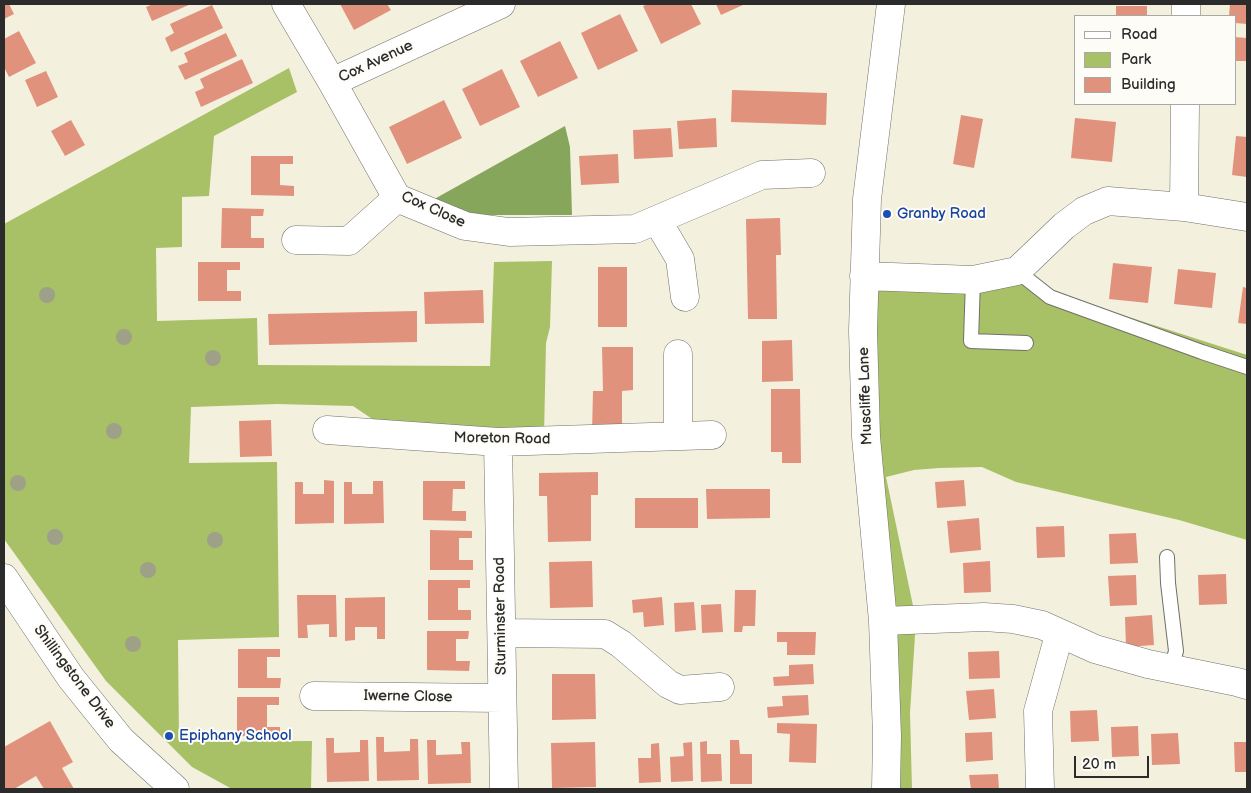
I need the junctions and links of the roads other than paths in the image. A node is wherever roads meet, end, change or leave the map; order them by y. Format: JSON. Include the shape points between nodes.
{"nodes":[{"id":1,"x":286,"y":4,"type":"edge"},
{"id":2,"x":501,"y":4,"type":"edge"},
{"id":3,"x":891,"y":4,"type":"edge"},
{"id":4,"x":332,"y":82,"type":"junction"},
{"id":5,"x":1185,"y":105,"type":"edge"},
{"id":6,"x":811,"y":173,"type":"dead end"},
{"id":7,"x":397,"y":198,"type":"junction"},
{"id":8,"x":1184,"y":208,"type":"junction"},
{"id":9,"x":1247,"y":217,"type":"edge"},
{"id":10,"x":657,"y":220,"type":"junction"},
{"id":11,"x":296,"y":240,"type":"dead end"},
{"id":12,"x":1017,"y":272,"type":"junction"},
{"id":13,"x":864,"y":276,"type":"junction"},
{"id":14,"x":973,"y":280,"type":"junction"},
{"id":15,"x":685,"y":297,"type":"dead end"},
{"id":16,"x":1026,"y":343,"type":"dead end"},
{"id":17,"x":678,"y":354,"type":"dead end"},
{"id":18,"x":1247,"y":367,"type":"edge"},
{"id":19,"x":327,"y":430,"type":"dead end"},
{"id":20,"x":712,"y":435,"type":"dead end"},
{"id":21,"x":678,"y":436,"type":"junction"},
{"id":22,"x":498,"y":442,"type":"junction"},
{"id":23,"x":1167,"y":557,"type":"dead end"},
{"id":24,"x":4,"y":578,"type":"edge"},
{"id":25,"x":883,"y":621,"type":"junction"},
{"id":26,"x":502,"y":633,"type":"junction"},
{"id":27,"x":1062,"y":634,"type":"junction"},
{"id":28,"x":1171,"y":669,"type":"junction"},
{"id":29,"x":1247,"y":685,"type":"edge"},
{"id":30,"x":720,"y":687,"type":"dead end"},
{"id":31,"x":314,"y":696,"type":"dead end"},
{"id":32,"x":502,"y":698,"type":"junction"},
{"id":33,"x":175,"y":789,"type":"edge"},
{"id":34,"x":504,"y":789,"type":"edge"},
{"id":35,"x":886,"y":789,"type":"edge"},
{"id":36,"x":1040,"y":789,"type":"edge"}],
"edges":[{"from":1,"to":4,"type":"street","name":"Cox Avenue"},
{"from":2,"to":4,"type":"street","name":"Cox Avenue"},
{"from":3,"to":13,"type":"street","name":"Muscliffe Lane","via":[[867,199]]},
{"from":4,"to":7,"type":"street","name":"Cox Close"},
{"from":5,"to":8,"type":"street"},
{"from":6,"to":10,"type":"street","name":"Cox Close","via":[[762,175]]},
{"from":7,"to":10,"type":"street","name":"Cox Close","via":[[465,226],[509,232],[635,229]]},
{"from":7,"to":11,"type":"street","via":[[348,241]]},
{"from":8,"to":9,"type":"street"},
{"from":8,"to":12,"type":"street","via":[[1108,201],[1084,211],[1064,226]]},
{"from":10,"to":15,"type":"street","via":[[680,259]]},
{"from":12,"to":14,"type":"street"},
{"from":12,"to":18,"type":"lane","via":[[1050,297]]},
{"from":13,"to":14,"type":"street"},
{"from":13,"to":25,"type":"street","name":"Muscliffe Lane","via":[[866,437]]},
{"from":14,"to":16,"type":"lane","via":[[971,341]]},
{"from":17,"to":21,"type":"street"},
{"from":19,"to":22,"type":"street","name":"Moreton Road"},
{"from":20,"to":21,"type":"street","name":"Moreton Road"},
{"from":21,"to":22,"type":"street","name":"Moreton Road"},
{"from":22,"to":26,"type":"street","name":"Sturminster Road"},
{"from":23,"to":28,"type":"lane","via":[[1176,650]]},
{"from":24,"to":33,"type":"street","name":"Shillingstone Drive","via":[[71,678],[122,740]]},
{"from":25,"to":27,"type":"street","via":[[1013,619],[1042,625]]},
{"from":25,"to":35,"type":"street","name":"Muscliffe Lane"},
{"from":26,"to":30,"type":"street","via":[[605,634],[680,690]]},
{"from":26,"to":32,"type":"street","name":"Sturminster Road"},
{"from":27,"to":28,"type":"street","via":[[1095,649]]},
{"from":27,"to":36,"type":"street","via":[[1038,711]]},
{"from":28,"to":29,"type":"street"},
{"from":31,"to":32,"type":"street","name":"Iwerne Close"},
{"from":32,"to":34,"type":"street","name":"Sturminster Road"}]}
